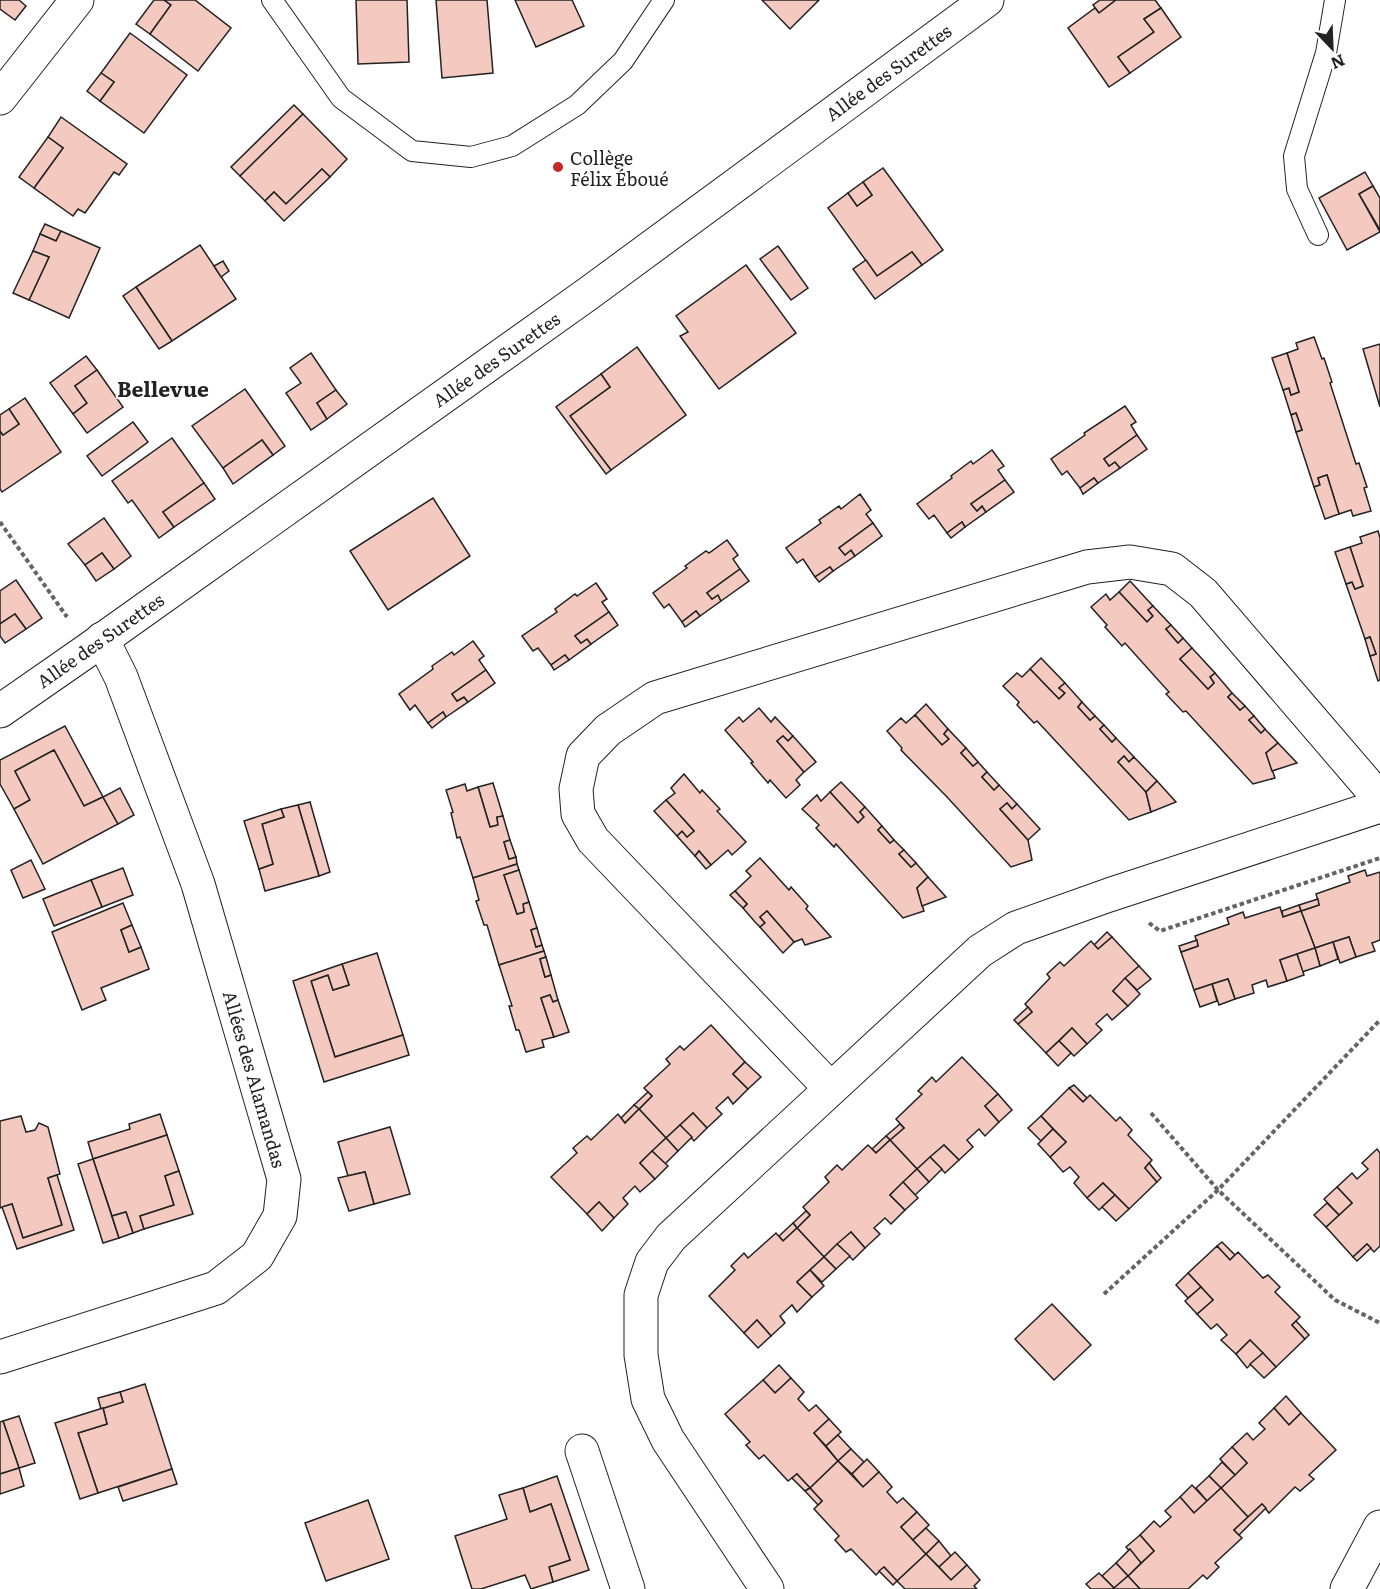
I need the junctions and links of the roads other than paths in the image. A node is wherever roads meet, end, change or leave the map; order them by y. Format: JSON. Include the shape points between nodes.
{"nodes":[{"id":1,"x":77,"y":0,"type":"edge"},
{"id":2,"x":272,"y":0,"type":"edge"},
{"id":3,"x":664,"y":0,"type":"edge"},
{"id":4,"x":987,"y":0,"type":"edge"},
{"id":5,"x":1335,"y":0,"type":"edge"},
{"id":6,"x":0,"y":98,"type":"edge"},
{"id":7,"x":1317,"y":235,"type":"dead end"},
{"id":8,"x":94,"y":646,"type":"junction"},
{"id":9,"x":0,"y":711,"type":"edge"},
{"id":10,"x":1380,"y":799,"type":"edge"},
{"id":11,"x":1380,"y":806,"type":"edge"},
{"id":12,"x":830,"y":1088,"type":"junction"},
{"id":13,"x":0,"y":1357,"type":"edge"},
{"id":14,"x":582,"y":1451,"type":"dead end"},
{"id":15,"x":1380,"y":1527,"type":"edge"},
{"id":16,"x":628,"y":1589,"type":"edge"},
{"id":17,"x":767,"y":1589,"type":"edge"},
{"id":18,"x":1347,"y":1589,"type":"edge"}],
"edges":[{"from":1,"to":6,"type":"street"},
{"from":2,"to":3,"type":"lane","via":[[341,98],[412,152],[471,158],[512,146],[577,105],[623,61]]},
{"from":4,"to":8,"type":"street","name":"Allée des Surettes","via":[[589,293]]},
{"from":5,"to":7,"type":"lane","via":[[1326,53],[1294,156],[1297,189]]},
{"from":8,"to":9,"type":"street","name":"Allée des Surettes"},
{"from":8,"to":13,"type":"street","name":"Allées des Alamandas","via":[[121,677],[198,884],[284,1179],[280,1216],[257,1256],[216,1288]]},
{"from":10,"to":12,"type":"street","via":[[1203,593],[1172,569],[1130,562],[1087,567],[655,698],[608,730],[583,756],[576,789],[578,814],[593,840]]},
{"from":11,"to":12,"type":"street","via":[[1016,928],[981,951]]},
{"from":12,"to":17,"type":"street","via":[[671,1237],[652,1262],[641,1295],[641,1355],[648,1399],[668,1440]]},
{"from":14,"to":16,"type":"street"},
{"from":15,"to":18,"type":"street"}]}
